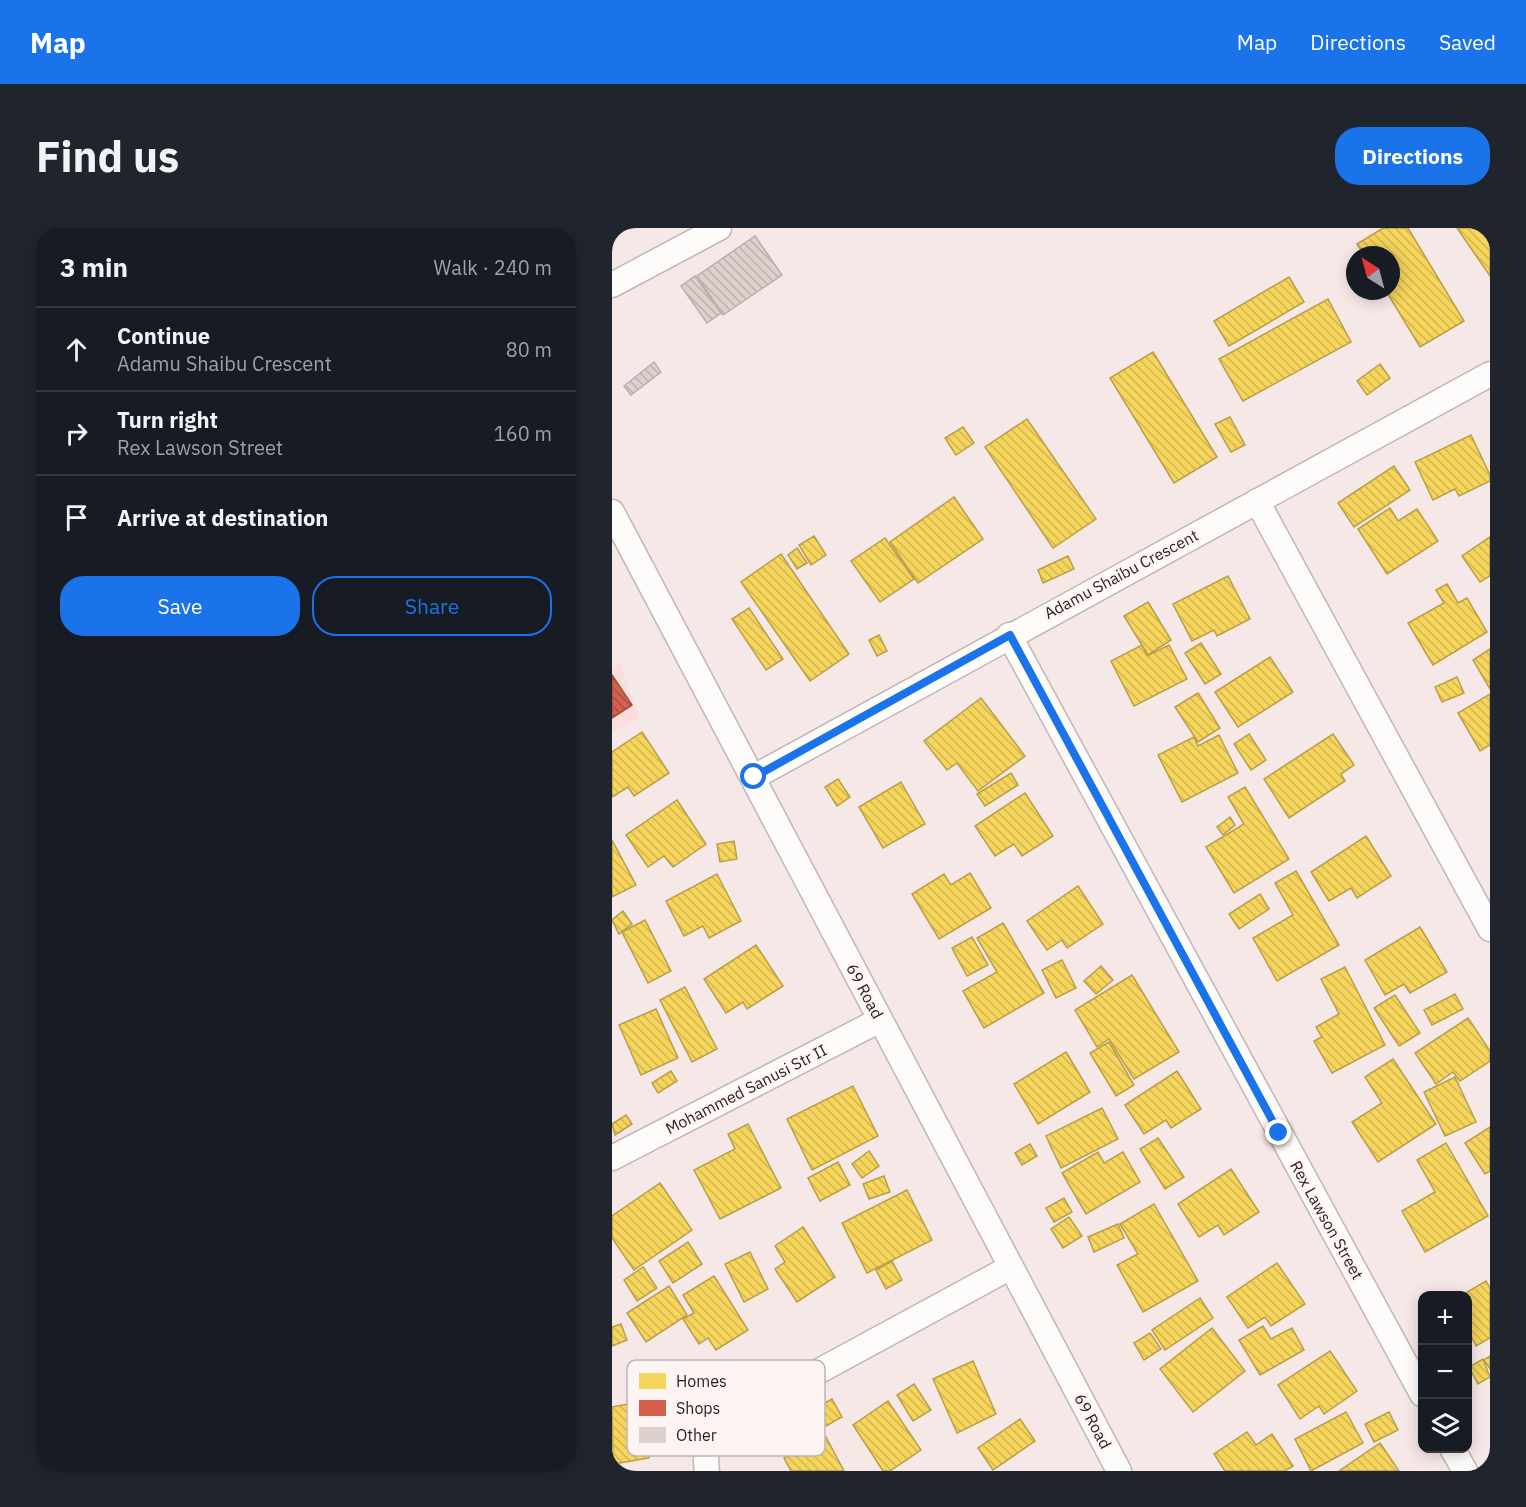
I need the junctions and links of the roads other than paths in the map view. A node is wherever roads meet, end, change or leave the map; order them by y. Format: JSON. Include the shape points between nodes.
{"nodes":[{"id":1,"x":719,"y":228,"type":"edge"},
{"id":2,"x":612,"y":285,"type":"edge"},
{"id":3,"x":1490,"y":374,"type":"edge"},
{"id":4,"x":1257,"y":501,"type":"junction"},
{"id":5,"x":612,"y":512,"type":"edge"},
{"id":6,"x":1010,"y":635,"type":"junction"},
{"id":7,"x":754,"y":777,"type":"junction"},
{"id":8,"x":1490,"y":928,"type":"edge"},
{"id":9,"x":880,"y":1020,"type":"junction"},
{"id":10,"x":612,"y":1158,"type":"edge"},
{"id":11,"x":1011,"y":1267,"type":"junction"},
{"id":12,"x":825,"y":1368,"type":"edge"},
{"id":13,"x":1418,"y":1387,"type":"edge"},
{"id":14,"x":1454,"y":1453,"type":"edge"},
{"id":15,"x":706,"y":1456,"type":"edge"},
{"id":16,"x":707,"y":1471,"type":"edge"},
{"id":17,"x":1119,"y":1471,"type":"edge"},
{"id":18,"x":1465,"y":1471,"type":"edge"}],
"edges":[{"from":1,"to":2,"type":"street"},
{"from":3,"to":4,"type":"street","name":"Adamu Shaibu Crescent"},
{"from":4,"to":6,"type":"street","name":"Adamu Shaibu Crescent"},
{"from":4,"to":8,"type":"street"},
{"from":5,"to":7,"type":"street","name":"69 Road"},
{"from":6,"to":7,"type":"street","name":"Adamu Shaibu Crescent"},
{"from":6,"to":13,"type":"street","name":"Rex Lawson Street"},
{"from":7,"to":9,"type":"street","name":"69 Road"},
{"from":9,"to":10,"type":"street","name":"Mohammed Sanusi Str II"},
{"from":9,"to":11,"type":"street","name":"69 Road"},
{"from":11,"to":12,"type":"street"},
{"from":11,"to":17,"type":"street","name":"69 Road"},
{"from":14,"to":18,"type":"street"},
{"from":15,"to":16,"type":"street"}]}
